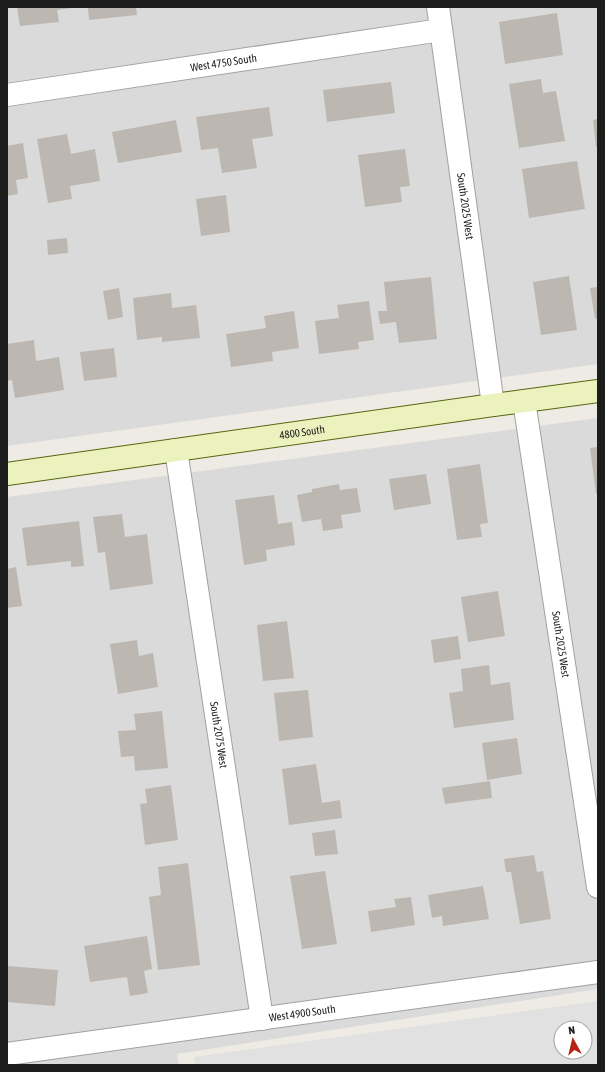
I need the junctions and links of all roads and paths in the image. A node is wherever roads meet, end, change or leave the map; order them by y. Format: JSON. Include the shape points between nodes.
{"nodes":[{"id":1,"x":438,"y":7,"type":"edge"},
{"id":2,"x":441,"y":30,"type":"junction"},
{"id":3,"x":7,"y":95,"type":"edge"},
{"id":4,"x":598,"y":391,"type":"edge"},
{"id":5,"x":524,"y":402,"type":"junction"},
{"id":6,"x":493,"y":405,"type":"junction"},
{"id":7,"x":176,"y":450,"type":"junction"},
{"id":8,"x":7,"y":474,"type":"edge"},
{"id":9,"x":598,"y":887,"type":"edge"},
{"id":10,"x":598,"y":972,"type":"edge"},
{"id":11,"x":262,"y":1019,"type":"junction"},
{"id":12,"x":7,"y":1054,"type":"edge"}],
"edges":[{"from":1,"to":2,"type":"street","name":"South 2025 West"},
{"from":2,"to":3,"type":"street","name":"West 4750 South"},
{"from":2,"to":6,"type":"street","name":"South 2025 West"},
{"from":4,"to":5,"type":"main road","name":"4800 South"},
{"from":5,"to":6,"type":"main road","name":"4800 South"},
{"from":5,"to":9,"type":"street","name":"South 2025 West"},
{"from":6,"to":7,"type":"main road","name":"4800 South"},
{"from":7,"to":8,"type":"main road","name":"4800 South"},
{"from":7,"to":11,"type":"street","name":"South 2075 West"},
{"from":10,"to":11,"type":"street","name":"West 4900 South"},
{"from":11,"to":12,"type":"street","name":"West 4900 South"}]}
